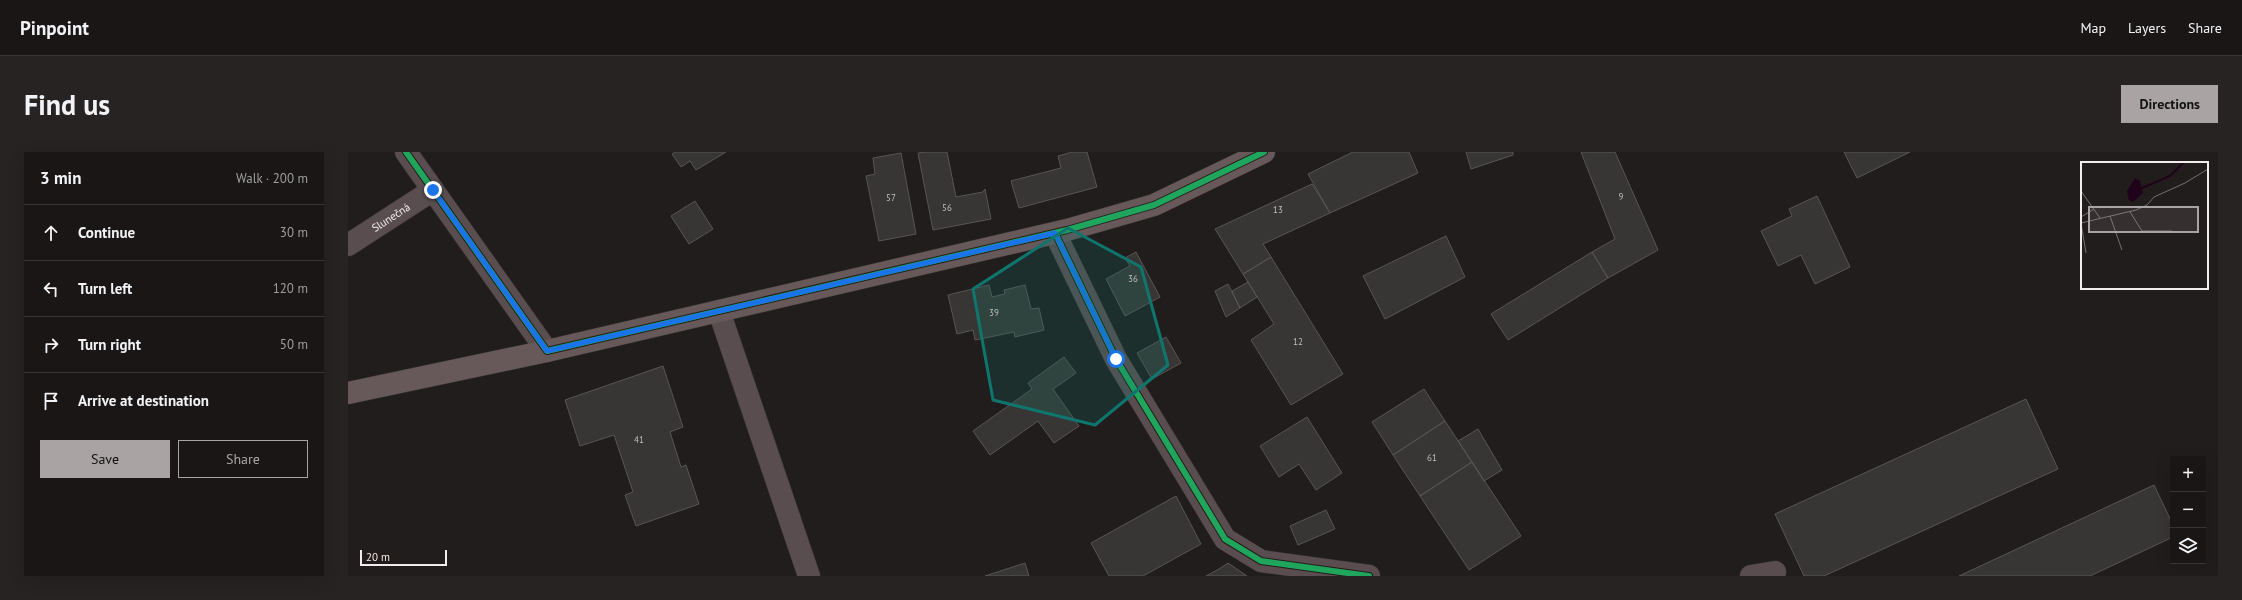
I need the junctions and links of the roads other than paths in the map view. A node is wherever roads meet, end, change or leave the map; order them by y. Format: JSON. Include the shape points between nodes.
{"nodes":[{"id":1,"x":406,"y":152,"type":"edge"},
{"id":2,"x":1264,"y":152,"type":"edge"},
{"id":3,"x":433,"y":190,"type":"junction"},
{"id":4,"x":1055,"y":233,"type":"junction"},
{"id":5,"x":348,"y":244,"type":"edge"},
{"id":6,"x":719,"y":311,"type":"junction"},
{"id":7,"x":547,"y":351,"type":"junction"},
{"id":8,"x":348,"y":393,"type":"edge"},
{"id":9,"x":1775,"y":572,"type":"dead end"},
{"id":10,"x":808,"y":576,"type":"edge"},
{"id":11,"x":1368,"y":576,"type":"edge"},
{"id":12,"x":1751,"y":576,"type":"edge"}],
"edges":[{"from":1,"to":3,"type":"street"},
{"from":2,"to":4,"type":"street","via":[[1154,205]]},
{"from":3,"to":5,"type":"street","name":"Slunečná"},
{"from":3,"to":7,"type":"street"},
{"from":4,"to":6,"type":"street"},
{"from":4,"to":11,"type":"street","via":[[1116,359],[1225,539],[1261,561]]},
{"from":6,"to":7,"type":"street"},
{"from":6,"to":10,"type":"street"},
{"from":7,"to":8,"type":"street"},
{"from":9,"to":12,"type":"street"}]}
